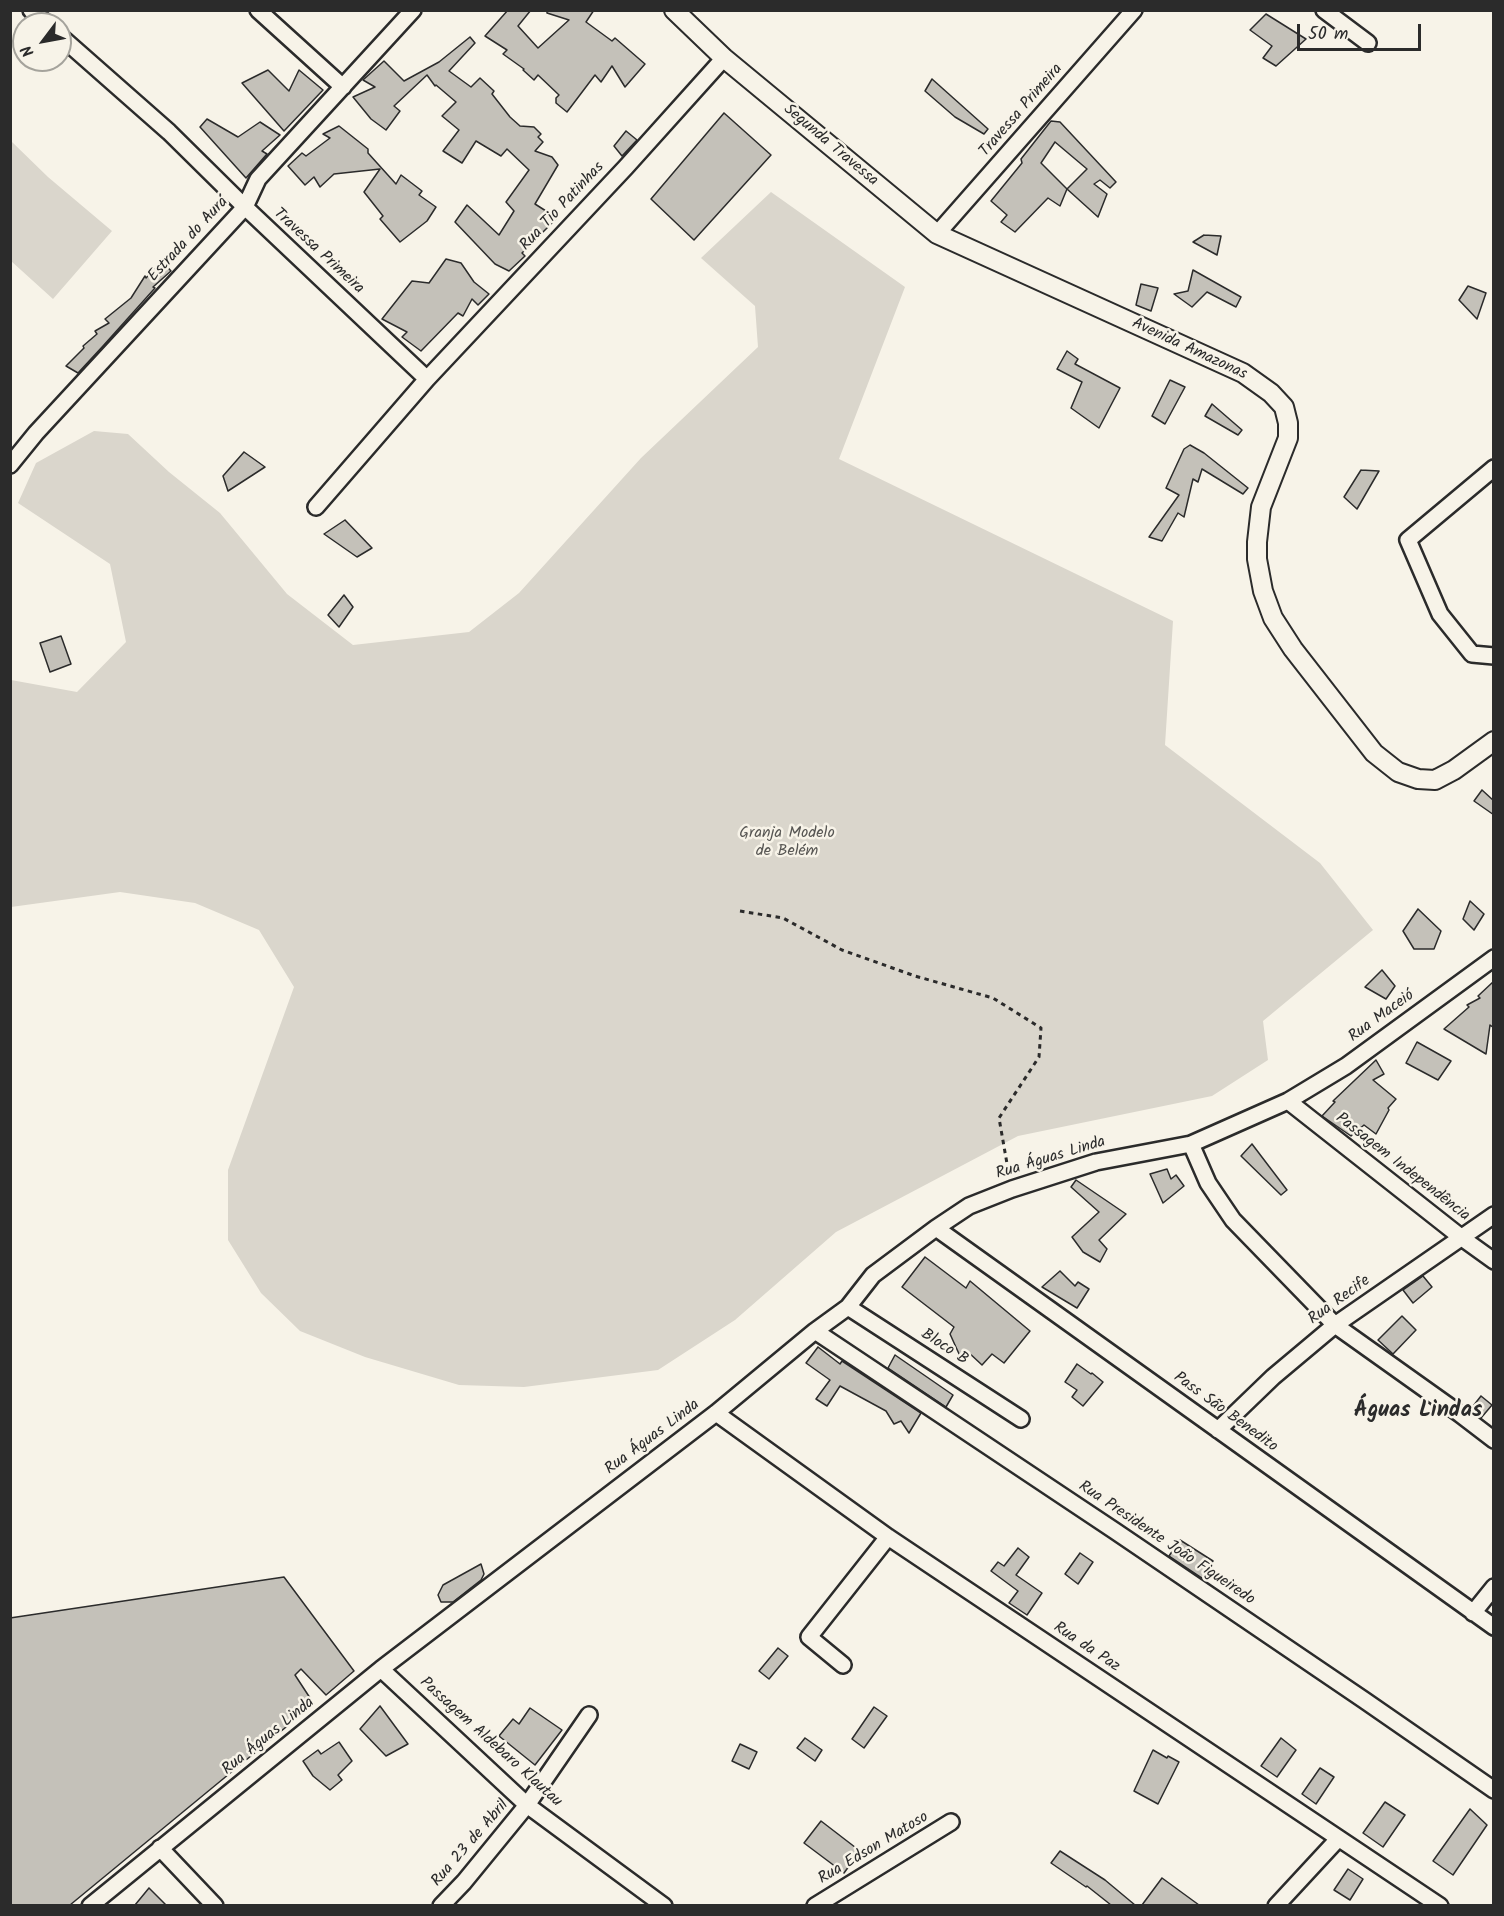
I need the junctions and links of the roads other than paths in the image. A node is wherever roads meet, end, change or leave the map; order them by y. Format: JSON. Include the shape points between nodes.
{"nodes":[{"id":1,"x":258,"y":10,"type":"edge"},
{"id":2,"x":413,"y":10,"type":"edge"},
{"id":3,"x":674,"y":10,"type":"edge"},
{"id":4,"x":1134,"y":10,"type":"edge"},
{"id":5,"x":1324,"y":10,"type":"edge"},
{"id":6,"x":1368,"y":44,"type":"dead end"},
{"id":7,"x":72,"y":47,"type":"edge"},
{"id":8,"x":724,"y":58,"type":"junction"},
{"id":9,"x":343,"y":87,"type":"junction"},
{"id":10,"x":245,"y":207,"type":"junction"},
{"id":11,"x":937,"y":234,"type":"junction"},
{"id":12,"x":427,"y":379,"type":"junction"},
{"id":13,"x":10,"y":465,"type":"edge"},
{"id":14,"x":1494,"y":468,"type":"edge"},
{"id":15,"x":316,"y":507,"type":"dead end"},
{"id":16,"x":1494,"y":656,"type":"edge"},
{"id":17,"x":1494,"y":741,"type":"edge"},
{"id":18,"x":1494,"y":957,"type":"edge"},
{"id":19,"x":1288,"y":1101,"type":"junction"},
{"id":20,"x":1191,"y":1144,"type":"junction"},
{"id":21,"x":1494,"y":1215,"type":"edge"},
{"id":22,"x":936,"y":1228,"type":"junction"},
{"id":23,"x":1462,"y":1238,"type":"junction"},
{"id":24,"x":1494,"y":1261,"type":"edge"},
{"id":25,"x":848,"y":1307,"type":"junction"},
{"id":26,"x":1335,"y":1325,"type":"junction"},
{"id":27,"x":815,"y":1331,"type":"junction"},
{"id":28,"x":716,"y":1413,"type":"junction"},
{"id":29,"x":1021,"y":1419,"type":"dead end"},
{"id":30,"x":1218,"y":1430,"type":"junction"},
{"id":31,"x":1494,"y":1440,"type":"edge"},
{"id":32,"x":888,"y":1537,"type":"junction"},
{"id":33,"x":1494,"y":1587,"type":"edge"},
{"id":34,"x":1473,"y":1613,"type":"junction"},
{"id":35,"x":1494,"y":1627,"type":"edge"},
{"id":36,"x":843,"y":1665,"type":"dead end"},
{"id":37,"x":381,"y":1669,"type":"junction"},
{"id":38,"x":589,"y":1715,"type":"dead end"},
{"id":39,"x":1494,"y":1790,"type":"edge"},
{"id":40,"x":527,"y":1805,"type":"junction"},
{"id":41,"x":951,"y":1822,"type":"dead end"},
{"id":42,"x":1338,"y":1839,"type":"junction"},
{"id":43,"x":160,"y":1848,"type":"junction"},
{"id":44,"x":90,"y":1905,"type":"edge"},
{"id":45,"x":216,"y":1905,"type":"edge"},
{"id":46,"x":441,"y":1905,"type":"edge"},
{"id":47,"x":664,"y":1905,"type":"edge"},
{"id":48,"x":815,"y":1905,"type":"edge"},
{"id":49,"x":1276,"y":1905,"type":"edge"},
{"id":50,"x":1440,"y":1905,"type":"edge"}],
"edges":[{"from":1,"to":9,"type":"street"},
{"from":2,"to":9,"type":"street","name":"Estrada do Aurá"},
{"from":3,"to":8,"type":"street","name":"Segunda Travessa"},
{"from":4,"to":11,"type":"street","name":"Travessa Primeira"},
{"from":5,"to":6,"type":"street"},
{"from":7,"to":10,"type":"street","name":"Travessa Primeira","via":[[169,132]]},
{"from":8,"to":11,"type":"street","name":"Segunda Travessa"},
{"from":8,"to":12,"type":"street","name":"Rua Tio Patinhas"},
{"from":9,"to":10,"type":"street","name":"Estrada do Aurá","via":[[258,179]]},
{"from":10,"to":12,"type":"street","name":"Travessa Primeira"},
{"from":10,"to":13,"type":"street","name":"Estrada do Aurá"},
{"from":11,"to":17,"type":"street","name":"Avenida Amazonas","via":[[1243,373],[1272,393],[1284,407],[1288,430],[1261,507],[1257,542],[1263,591],[1273,618],[1374,753],[1398,772],[1435,780]]},
{"from":12,"to":15,"type":"street"},
{"from":14,"to":16,"type":"street","via":[[1408,540],[1440,614],[1472,654]]},
{"from":18,"to":19,"type":"street","name":"Rua Maceió","via":[[1346,1066]]},
{"from":19,"to":20,"type":"street","name":"Rua Águas Linda"},
{"from":19,"to":23,"type":"street","name":"Passagem Independência"},
{"from":20,"to":22,"type":"street","name":"Rua Águas Linda","via":[[1096,1162],[1012,1189],[969,1206]]},
{"from":20,"to":26,"type":"street","via":[[1208,1183],[1233,1220]]},
{"from":21,"to":23,"type":"street","name":"Rua Recife"},
{"from":22,"to":25,"type":"street","name":"Rua Águas Linda","via":[[873,1275]]},
{"from":22,"to":30,"type":"street","name":"Pass São Benedito"},
{"from":23,"to":24,"type":"street","name":"Passagem Independência"},
{"from":23,"to":26,"type":"street","name":"Rua Recife"},
{"from":25,"to":27,"type":"street","name":"Rua Águas Linda"},
{"from":25,"to":29,"type":"street","name":"Bloco B"},
{"from":26,"to":30,"type":"street","name":"Rua Recife"},
{"from":26,"to":31,"type":"street"},
{"from":27,"to":28,"type":"street","name":"Rua Águas Linda"},
{"from":27,"to":39,"type":"street","name":"Rua Presidente João Figueiredo"},
{"from":28,"to":32,"type":"street","name":"Rua da Paz"},
{"from":28,"to":37,"type":"street","name":"Rua Águas Linda"},
{"from":30,"to":34,"type":"street","name":"Pass São Benedito"},
{"from":32,"to":36,"type":"street","via":[[808,1636]]},
{"from":32,"to":42,"type":"street","name":"Rua da Paz"},
{"from":33,"to":34,"type":"street"},
{"from":34,"to":35,"type":"street","name":"Pass São Benedito"},
{"from":37,"to":40,"type":"street","name":"Passagem Aldebaro Klautau"},
{"from":37,"to":43,"type":"street","name":"Rua Águas Linda"},
{"from":38,"to":40,"type":"street","name":"Rua 23 de Abril"},
{"from":40,"to":46,"type":"street","name":"Rua 23 de Abril"},
{"from":40,"to":47,"type":"street","name":"Passagem Aldebaro Klautau"},
{"from":41,"to":48,"type":"street","name":"Rua Edson Matoso"},
{"from":42,"to":49,"type":"street"},
{"from":42,"to":50,"type":"street","name":"Rua da Paz"},
{"from":43,"to":44,"type":"street","name":"Rua Águas Linda"},
{"from":43,"to":45,"type":"street"}]}
